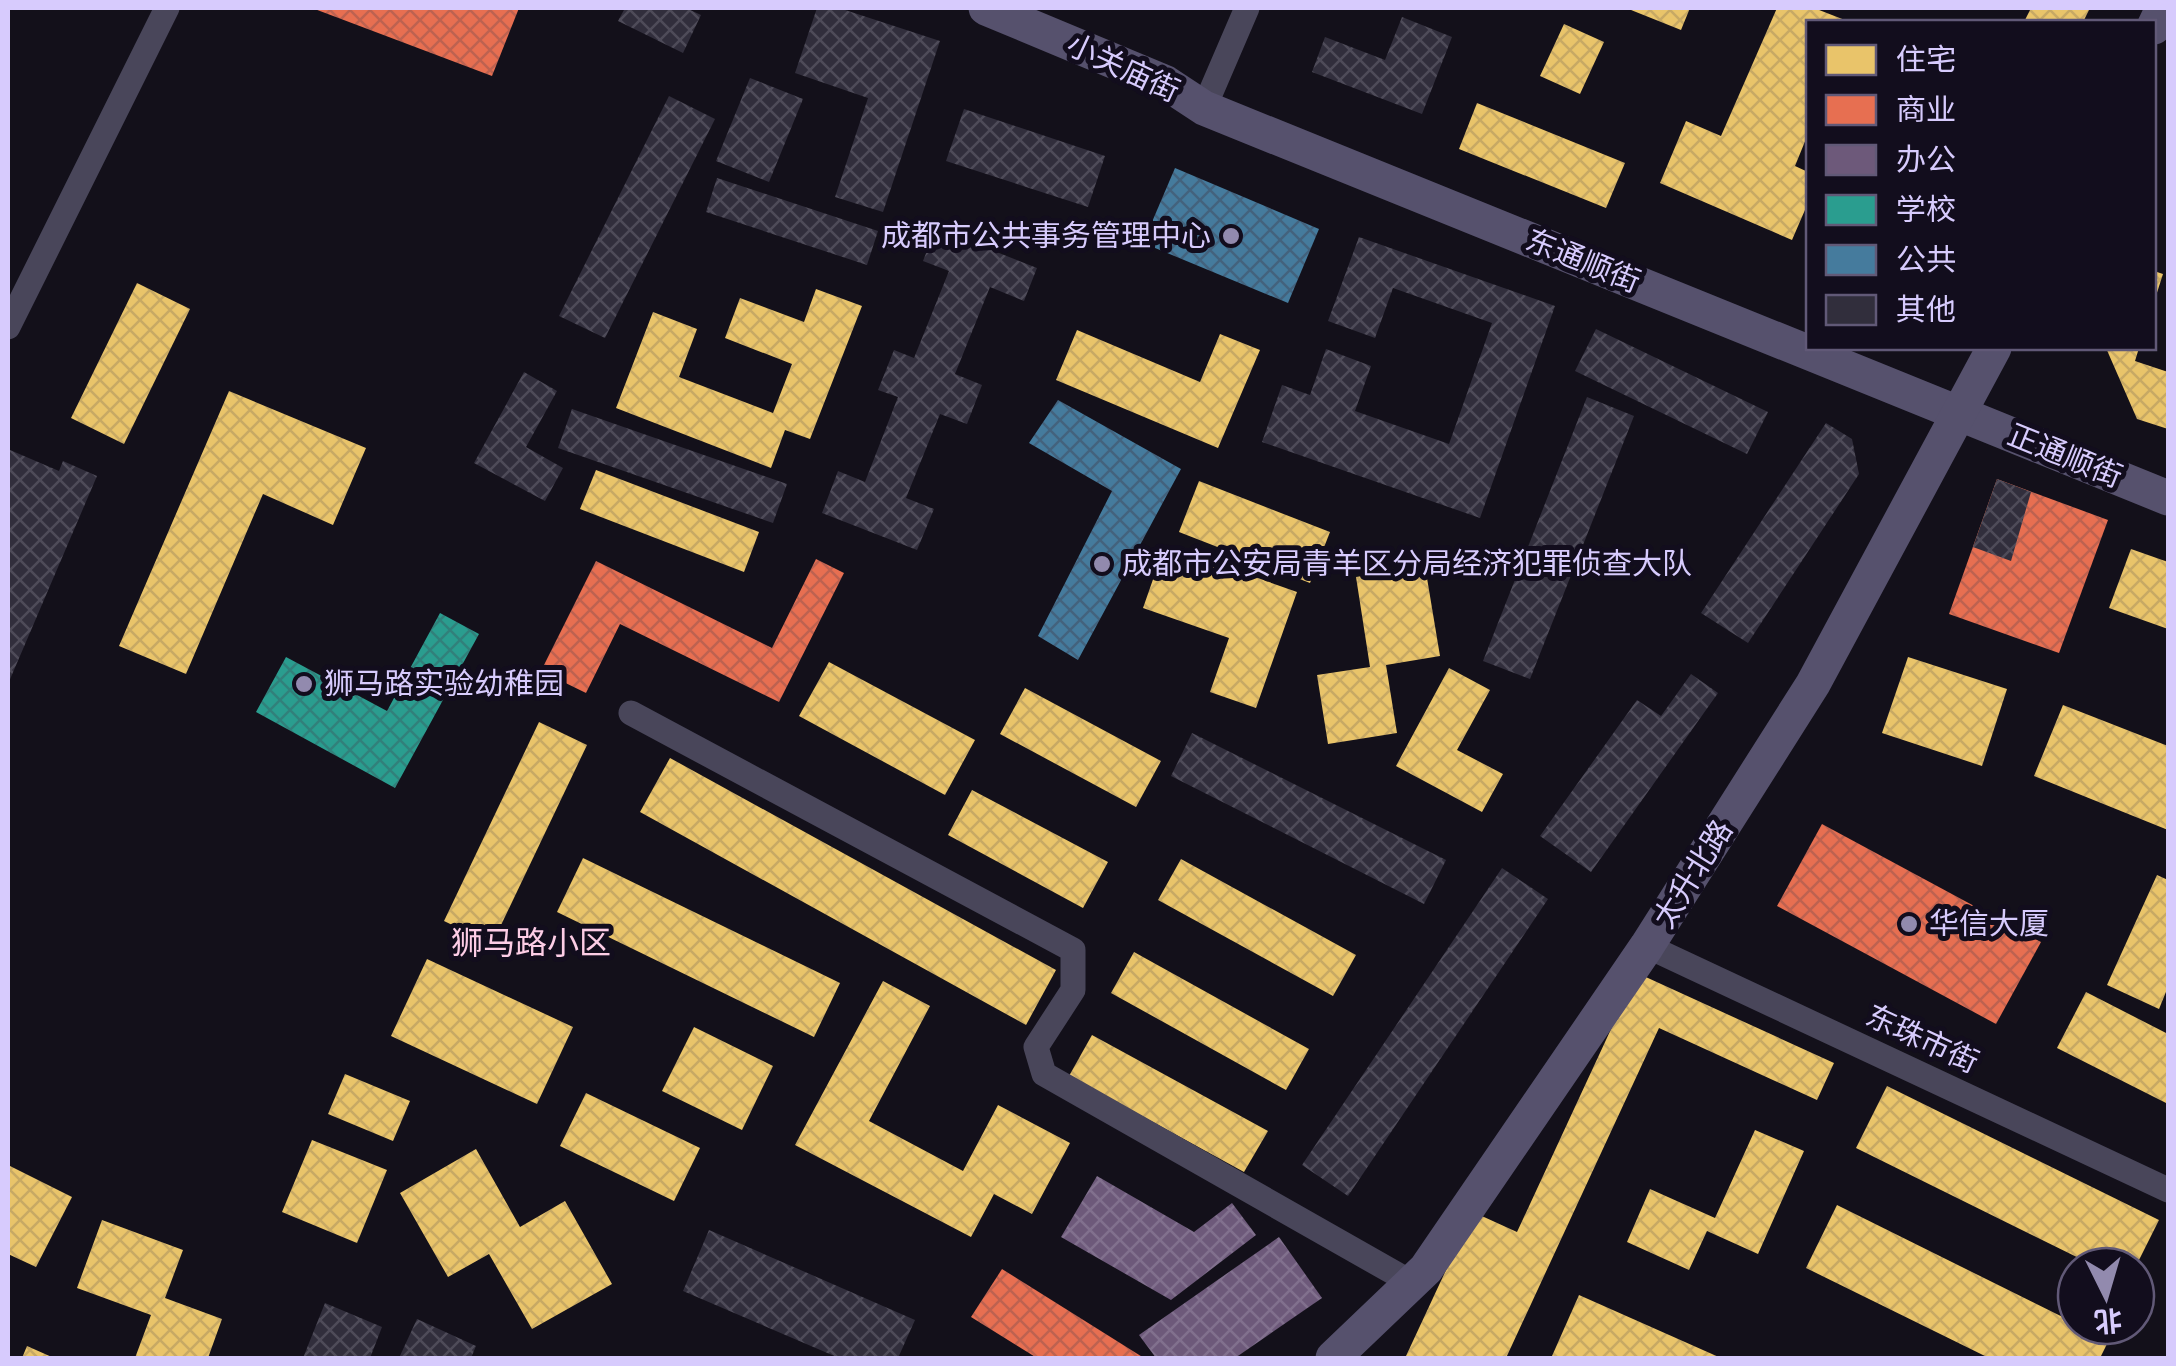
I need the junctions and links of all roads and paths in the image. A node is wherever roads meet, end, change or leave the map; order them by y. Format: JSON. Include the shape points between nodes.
{"nodes":[{"id":1,"x":166,"y":8,"type":"edge"},
{"id":2,"x":986,"y":8,"type":"edge"},
{"id":3,"x":1247,"y":8,"type":"edge"},
{"id":4,"x":1204,"y":108,"type":"junction"},
{"id":5,"x":8,"y":327,"type":"edge"},
{"id":6,"x":1993,"y":350,"type":"edge"},
{"id":7,"x":1962,"y":414,"type":"junction"},
{"id":8,"x":2168,"y":498,"type":"edge"},
{"id":9,"x":631,"y":713,"type":"dead end"},
{"id":10,"x":1647,"y":946,"type":"junction"},
{"id":11,"x":2168,"y":1190,"type":"edge"},
{"id":12,"x":1412,"y":1283,"type":"junction"},
{"id":13,"x":1333,"y":1358,"type":"edge"}],
"edges":[{"from":1,"to":5,"type":"street"},
{"from":2,"to":4,"type":"street","name":"小关庙街","via":[[1166,83]]},
{"from":3,"to":4,"type":"street"},
{"from":4,"to":7,"type":"street","name":"东通顺街"},
{"from":6,"to":7,"type":"street","name":"太升北路"},
{"from":7,"to":8,"type":"street","name":"正通顺街"},
{"from":7,"to":10,"type":"street","name":"太升北路","via":[[1814,684]]},
{"from":9,"to":12,"type":"street","via":[[1073,950],[1073,990],[1036,1047],[1044,1074]]},
{"from":10,"to":11,"type":"street","name":"东珠市街"},
{"from":10,"to":12,"type":"street","name":"太升北路"},
{"from":12,"to":13,"type":"street","name":"太升北路"}]}
